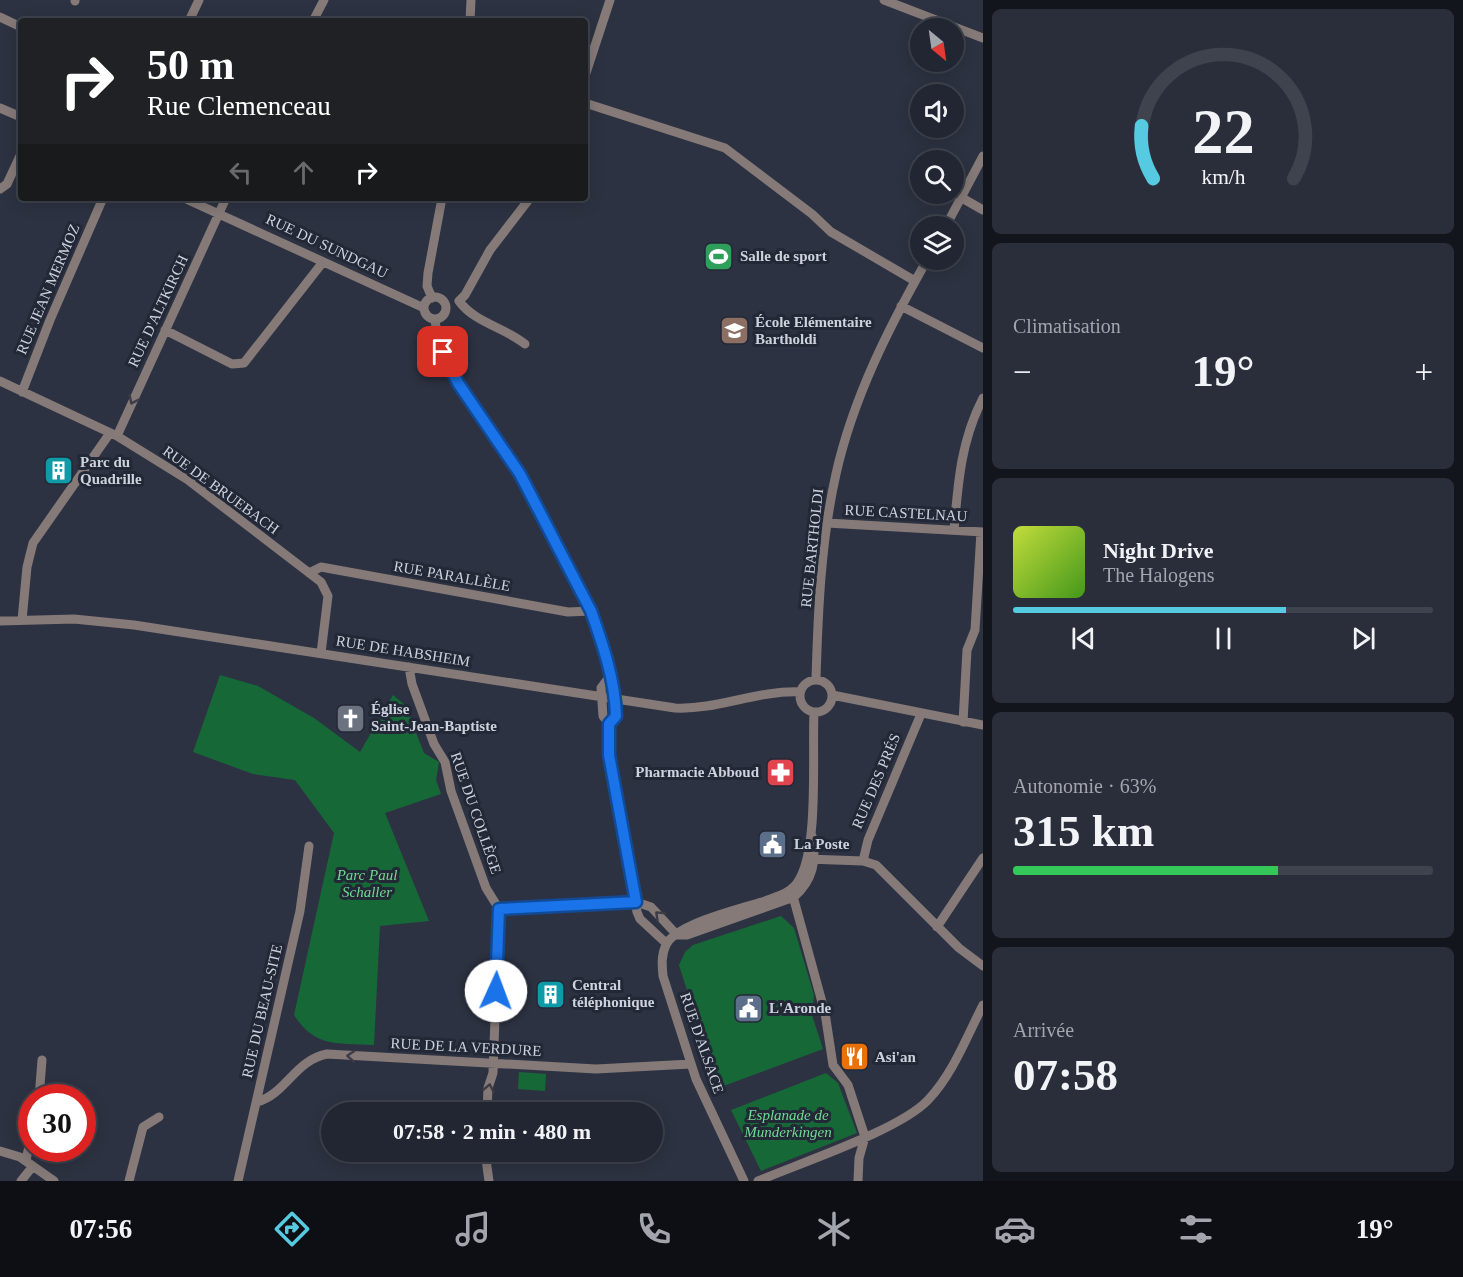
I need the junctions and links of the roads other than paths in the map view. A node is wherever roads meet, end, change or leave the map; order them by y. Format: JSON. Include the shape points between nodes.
{"nodes":[{"id":1,"x":199,"y":0,"type":"edge"},
{"id":2,"x":324,"y":0,"type":"edge"},
{"id":3,"x":471,"y":0,"type":"edge"},
{"id":4,"x":610,"y":0,"type":"edge"},
{"id":5,"x":884,"y":0,"type":"edge"},
{"id":6,"x":0,"y":17,"type":"edge"},
{"id":7,"x":190,"y":18,"type":"edge"},
{"id":8,"x":315,"y":18,"type":"edge"},
{"id":9,"x":470,"y":18,"type":"edge"},
{"id":10,"x":18,"y":26,"type":"edge"},
{"id":11,"x":983,"y":38,"type":"edge"},
{"id":12,"x":588,"y":67,"type":"edge"},
{"id":13,"x":588,"y":104,"type":"edge"},
{"id":14,"x":0,"y":108,"type":"edge"},
{"id":15,"x":18,"y":116,"type":"edge"},
{"id":16,"x":983,"y":156,"type":"edge"},
{"id":17,"x":18,"y":160,"type":"edge"},
{"id":18,"x":0,"y":189,"type":"edge"},
{"id":19,"x":964,"y":194,"type":"edge"},
{"id":20,"x":964,"y":199,"type":"edge"},
{"id":21,"x":102,"y":201,"type":"edge"},
{"id":22,"x":191,"y":201,"type":"edge"},
{"id":23,"x":225,"y":201,"type":"edge"},
{"id":24,"x":441,"y":201,"type":"edge"},
{"id":25,"x":528,"y":201,"type":"edge"},
{"id":26,"x":983,"y":210,"type":"edge"},
{"id":27,"x":219,"y":214,"type":"junction"},
{"id":28,"x":323,"y":262,"type":"junction"},
{"id":29,"x":921,"y":270,"type":"edge"},
{"id":30,"x":915,"y":281,"type":"junction"},
{"id":31,"x":432,"y":298,"type":"junction"},
{"id":32,"x":459,"y":301,"type":"junction"},
{"id":33,"x":446,"y":305,"type":"junction"},
{"id":34,"x":902,"y":306,"type":"junction"},
{"id":35,"x":424,"y":308,"type":"junction"},
{"id":36,"x":435,"y":319,"type":"junction"},
{"id":37,"x":165,"y":330,"type":"junction"},
{"id":38,"x":525,"y":344,"type":"dead end"},
{"id":39,"x":983,"y":348,"type":"edge"},
{"id":40,"x":0,"y":381,"type":"edge"},
{"id":41,"x":22,"y":392,"type":"junction"},
{"id":42,"x":983,"y":398,"type":"edge"},
{"id":43,"x":113,"y":435,"type":"junction"},
{"id":44,"x":827,"y":523,"type":"junction"},
{"id":45,"x":954,"y":530,"type":"junction"},
{"id":46,"x":982,"y":532,"type":"edge"},
{"id":47,"x":309,"y":573,"type":"junction"},
{"id":48,"x":591,"y":611,"type":"junction"},
{"id":49,"x":22,"y":620,"type":"junction"},
{"id":50,"x":0,"y":621,"type":"edge"},
{"id":51,"x":321,"y":653,"type":"junction"},
{"id":52,"x":409,"y":667,"type":"junction"},
{"id":53,"x":610,"y":676,"type":"junction"},
{"id":54,"x":816,"y":679,"type":"junction"},
{"id":55,"x":800,"y":692,"type":"junction"},
{"id":56,"x":832,"y":694,"type":"junction"},
{"id":57,"x":602,"y":697,"type":"junction"},
{"id":58,"x":616,"y":699,"type":"junction"},
{"id":59,"x":814,"y":712,"type":"junction"},
{"id":60,"x":921,"y":714,"type":"junction"},
{"id":61,"x":963,"y":722,"type":"junction"},
{"id":62,"x":609,"y":724,"type":"junction"},
{"id":63,"x":983,"y":725,"type":"edge"},
{"id":64,"x":309,"y":846,"type":"dead end"},
{"id":65,"x":983,"y":858,"type":"edge"},
{"id":66,"x":811,"y":859,"type":"junction"},
{"id":67,"x":863,"y":861,"type":"junction"},
{"id":68,"x":793,"y":893,"type":"junction"},
{"id":69,"x":636,"y":902,"type":"junction"},
{"id":70,"x":499,"y":909,"type":"junction"},
{"id":71,"x":937,"y":927,"type":"junction"},
{"id":72,"x":677,"y":934,"type":"junction"},
{"id":73,"x":666,"y":943,"type":"junction"},
{"id":74,"x":983,"y":966,"type":"edge"},
{"id":75,"x":983,"y":1005,"type":"edge"},
{"id":76,"x":42,"y":1060,"type":"dead end"},
{"id":77,"x":494,"y":1063,"type":"junction"},
{"id":78,"x":691,"y":1064,"type":"junction"},
{"id":79,"x":40,"y":1084,"type":"edge"},
{"id":80,"x":257,"y":1102,"type":"junction"},
{"id":81,"x":487,"y":1102,"type":"edge"},
{"id":82,"x":159,"y":1117,"type":"dead end"},
{"id":83,"x":865,"y":1137,"type":"junction"},
{"id":84,"x":845,"y":1144,"type":"junction"},
{"id":85,"x":0,"y":1151,"type":"edge"},
{"id":86,"x":859,"y":1158,"type":"junction"},
{"id":87,"x":486,"y":1162,"type":"edge"},
{"id":88,"x":29,"y":1163,"type":"junction"},
{"id":89,"x":21,"y":1181,"type":"edge"},
{"id":90,"x":54,"y":1181,"type":"edge"},
{"id":91,"x":129,"y":1181,"type":"edge"},
{"id":92,"x":238,"y":1181,"type":"edge"},
{"id":93,"x":489,"y":1181,"type":"edge"},
{"id":94,"x":744,"y":1181,"type":"edge"},
{"id":95,"x":758,"y":1181,"type":"edge"},
{"id":96,"x":858,"y":1181,"type":"edge"}],
"edges":[{"from":1,"to":7,"type":"street"},
{"from":2,"to":8,"type":"street"},
{"from":3,"to":9,"type":"street"},
{"from":4,"to":12,"type":"street"},
{"from":5,"to":11,"type":"street"},
{"from":6,"to":10,"type":"street"},
{"from":13,"to":30,"type":"street","via":[[725,148],[831,232]]},
{"from":14,"to":15,"type":"street"},
{"from":16,"to":19,"type":"street"},
{"from":17,"to":18,"type":"street","via":[[7,184]]},
{"from":20,"to":26,"type":"street"},
{"from":21,"to":41,"type":"street","name":"RUE JEAN MERMOZ"},
{"from":22,"to":27,"type":"street","name":"RUE DU SUNDGAU"},
{"from":23,"to":27,"type":"street","name":"RUE D'ALTKIRCH"},
{"from":24,"to":31,"type":"street","via":[[428,273],[427,286]]},
{"from":25,"to":32,"type":"street","via":[[490,250]]},
{"from":27,"to":28,"type":"street","name":"RUE DU SUNDGAU"},
{"from":27,"to":37,"type":"street","name":"RUE D'ALTKIRCH"},
{"from":28,"to":35,"type":"street","name":"RUE DU SUNDGAU"},
{"from":28,"to":37,"type":"street","via":[[244,363],[232,364]]},
{"from":29,"to":30,"type":"street","name":"RUE BARTHOLDI"},
{"from":30,"to":34,"type":"street","name":"RUE BARTHOLDI"},
{"from":31,"to":33,"type":"street","via":[[439,298]]},
{"from":31,"to":35,"type":"street"},
{"from":32,"to":33,"type":"street"},
{"from":32,"to":38,"type":"street","via":[[476,318],[513,334]]},
{"from":33,"to":36,"type":"street","via":[[444,315]]},
{"from":34,"to":39,"type":"street"},
{"from":34,"to":44,"type":"street","name":"RUE BARTHOLDI","via":[[848,428]]},
{"from":35,"to":36,"type":"street","via":[[428,317]]},
{"from":36,"to":48,"type":"street","via":[[450,369],[520,474]]},
{"from":37,"to":43,"type":"street","name":"RUE D'ALTKIRCH","one_way":true},
{"from":40,"to":41,"type":"street","name":"RUE DE BRUEBACH"},
{"from":41,"to":43,"type":"street","name":"RUE DE BRUEBACH"},
{"from":42,"to":45,"type":"street","via":[[966,440],[958,476]]},
{"from":43,"to":47,"type":"street","name":"RUE DE BRUEBACH","via":[[188,480]]},
{"from":43,"to":49,"type":"street","name":"RUE D'ALTKIRCH","via":[[33,543]]},
{"from":44,"to":45,"type":"street","name":"RUE CASTELNAU"},
{"from":44,"to":54,"type":"street","name":"RUE BARTHOLDI"},
{"from":45,"to":46,"type":"street","name":"RUE CASTELNAU"},
{"from":46,"to":61,"type":"street","via":[[975,630],[967,650]]},
{"from":47,"to":48,"type":"street","name":"RUE PARALLÈLE","via":[[321,567],[568,612]]},
{"from":47,"to":51,"type":"street","name":"RUE DE BRUEBACH","via":[[321,582],[328,596]]},
{"from":48,"to":53,"type":"street"},
{"from":49,"to":50,"type":"street","name":"RUE DE HABSHEIM"},
{"from":49,"to":51,"type":"street","name":"RUE DE HABSHEIM","via":[[122,624]]},
{"from":51,"to":52,"type":"street","name":"RUE DE HABSHEIM"},
{"from":52,"to":57,"type":"street","name":"RUE DE HABSHEIM"},
{"from":52,"to":70,"type":"street","name":"RUE DU COLLÈGE","via":[[486,888]]},
{"from":53,"to":57,"type":"street","via":[[602,688]]},
{"from":53,"to":58,"type":"street"},
{"from":54,"to":55,"type":"street","via":[[806,683]]},
{"from":54,"to":56,"type":"street","via":[[825,682]]},
{"from":55,"to":58,"type":"street","name":"RUE DE HABSHEIM","via":[[761,694],[693,709]]},
{"from":55,"to":59,"type":"street","via":[[801,703]]},
{"from":56,"to":59,"type":"street","via":[[826,709]]},
{"from":56,"to":60,"type":"street"},
{"from":57,"to":58,"type":"street","name":"RUE DE HABSHEIM"},
{"from":57,"to":62,"type":"street","via":[[603,716]]},
{"from":58,"to":62,"type":"street","via":[[616,716]]},
{"from":59,"to":66,"type":"street"},
{"from":60,"to":61,"type":"street"},
{"from":60,"to":67,"type":"street","name":"RUE DES PRÉS","via":[[868,840]]},
{"from":61,"to":63,"type":"street"},
{"from":62,"to":69,"type":"street","via":[[609,755]]},
{"from":64,"to":80,"type":"street","name":"RUE DU BEAU-SITE","via":[[300,911]]},
{"from":65,"to":71,"type":"street"},
{"from":66,"to":67,"type":"street"},
{"from":66,"to":68,"type":"street","via":[[810,878]]},
{"from":67,"to":71,"type":"street","via":[[876,865]]},
{"from":68,"to":72,"type":"street","via":[[687,935]]},
{"from":68,"to":83,"type":"street","via":[[825,1013],[833,1065],[848,1085]]},
{"from":69,"to":70,"type":"street"},
{"from":72,"to":69,"type":"street","one_way":true,"via":[[651,907]]},
{"from":69,"to":73,"type":"street","via":[[640,919]]},
{"from":70,"to":77,"type":"street"},
{"from":71,"to":74,"type":"street"},
{"from":72,"to":73,"type":"street"},
{"from":73,"to":78,"type":"street","name":"RUE D'ALSACE","via":[[663,976]]},
{"from":75,"to":83,"type":"street","via":[[942,1084],[927,1102]]},
{"from":76,"to":79,"type":"street"},
{"from":77,"to":78,"type":"street","name":"RUE DE LA VERDURE","via":[[596,1069]]},
{"from":77,"to":80,"type":"street","name":"RUE DE LA VERDURE","one_way":true,"via":[[327,1054],[309,1060],[267,1099]]},
{"from":81,"to":77,"type":"street","one_way":true},
{"from":78,"to":94,"type":"street","name":"RUE D'ALSACE"},
{"from":80,"to":92,"type":"street","name":"RUE DU BEAU-SITE"},
{"from":82,"to":91,"type":"street","via":[[142,1127]]},
{"from":83,"to":84,"type":"street"},
{"from":83,"to":86,"type":"street"},
{"from":84,"to":86,"type":"street"},
{"from":84,"to":95,"type":"street"},
{"from":85,"to":88,"type":"street"},
{"from":86,"to":96,"type":"street"},
{"from":87,"to":93,"type":"street"},
{"from":88,"to":89,"type":"street"},
{"from":88,"to":90,"type":"street"}]}
